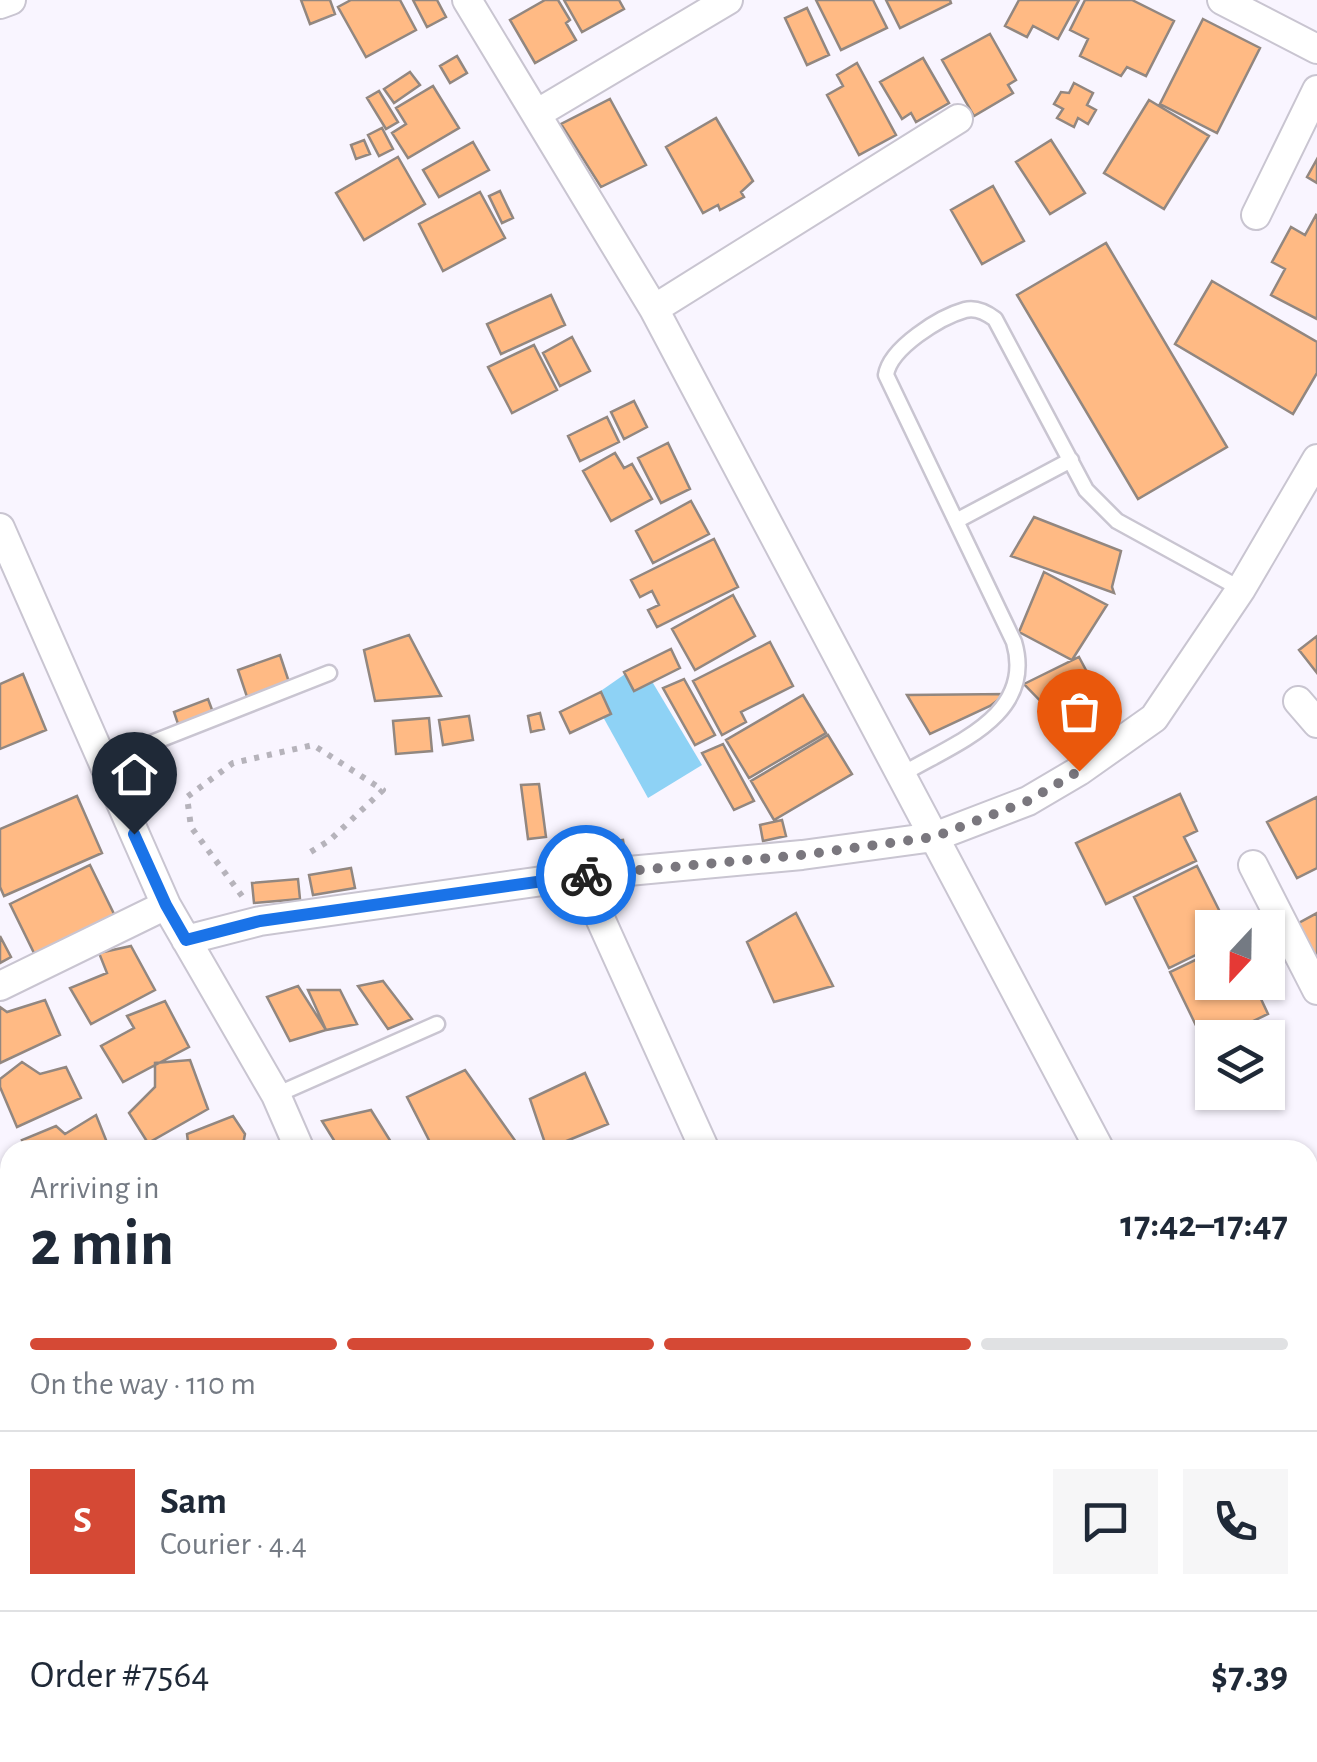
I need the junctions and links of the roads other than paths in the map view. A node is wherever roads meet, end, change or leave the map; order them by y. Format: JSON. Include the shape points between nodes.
{"nodes":[{"id":1,"x":11,"y":0,"type":"edge"},
{"id":2,"x":468,"y":0,"type":"edge"},
{"id":3,"x":728,"y":0,"type":"edge"},
{"id":4,"x":1222,"y":0,"type":"edge"},
{"id":5,"x":0,"y":4,"type":"edge"},
{"id":6,"x":1317,"y":49,"type":"edge"},
{"id":7,"x":1317,"y":90,"type":"edge"},
{"id":8,"x":538,"y":113,"type":"junction"},
{"id":9,"x":958,"y":119,"type":"dead end"},
{"id":10,"x":1256,"y":214,"type":"dead end"},
{"id":11,"x":654,"y":309,"type":"junction"},
{"id":12,"x":1317,"y":459,"type":"edge"},
{"id":13,"x":1070,"y":460,"type":"junction"},
{"id":14,"x":956,"y":520,"type":"junction"},
{"id":15,"x":0,"y":528,"type":"edge"},
{"id":16,"x":1241,"y":589,"type":"junction"},
{"id":17,"x":328,"y":673,"type":"dead end"},
{"id":18,"x":1298,"y":701,"type":"dead end"},
{"id":19,"x":1317,"y":723,"type":"edge"},
{"id":20,"x":103,"y":762,"type":"junction"},
{"id":21,"x":901,"y":775,"type":"junction"},
{"id":22,"x":934,"y":837,"type":"junction"},
{"id":23,"x":1253,"y":864,"type":"dead end"},
{"id":24,"x":585,"y":876,"type":"junction"},
{"id":25,"x":166,"y":905,"type":"junction"},
{"id":26,"x":186,"y":940,"type":"junction"},
{"id":27,"x":0,"y":986,"type":"edge"},
{"id":28,"x":1317,"y":990,"type":"edge"},
{"id":29,"x":437,"y":1024,"type":"dead end"},
{"id":30,"x":276,"y":1096,"type":"junction"},
{"id":31,"x":296,"y":1140,"type":"edge"},
{"id":32,"x":700,"y":1140,"type":"edge"},
{"id":33,"x":1095,"y":1140,"type":"edge"}],
"edges":[{"from":1,"to":5,"type":"street"},
{"from":2,"to":8,"type":"street"},
{"from":3,"to":8,"type":"street"},
{"from":4,"to":6,"type":"street"},
{"from":7,"to":10,"type":"street"},
{"from":8,"to":11,"type":"street"},
{"from":9,"to":11,"type":"street"},
{"from":11,"to":21,"type":"street"},
{"from":12,"to":16,"type":"street"},
{"from":13,"to":14,"type":"lane"},
{"from":13,"to":14,"type":"lane","via":[[996,320],[968,308],[902,344],[886,374]]},
{"from":13,"to":16,"type":"lane","via":[[1086,490],[1117,521]]},
{"from":14,"to":21,"type":"lane","via":[[1014,642],[1020,661],[1015,690],[997,717]]},
{"from":15,"to":20,"type":"street"},
{"from":16,"to":22,"type":"street","via":[[1154,718],[1028,801]]},
{"from":17,"to":20,"type":"lane"},
{"from":18,"to":19,"type":"street"},
{"from":20,"to":25,"type":"street"},
{"from":21,"to":22,"type":"street"},
{"from":22,"to":24,"type":"street"},
{"from":22,"to":33,"type":"street"},
{"from":23,"to":28,"type":"street"},
{"from":24,"to":26,"type":"street","via":[[260,921]]},
{"from":24,"to":32,"type":"street"},
{"from":25,"to":26,"type":"street"},
{"from":25,"to":27,"type":"street"},
{"from":26,"to":30,"type":"street"},
{"from":29,"to":30,"type":"lane"},
{"from":30,"to":31,"type":"street"}]}
